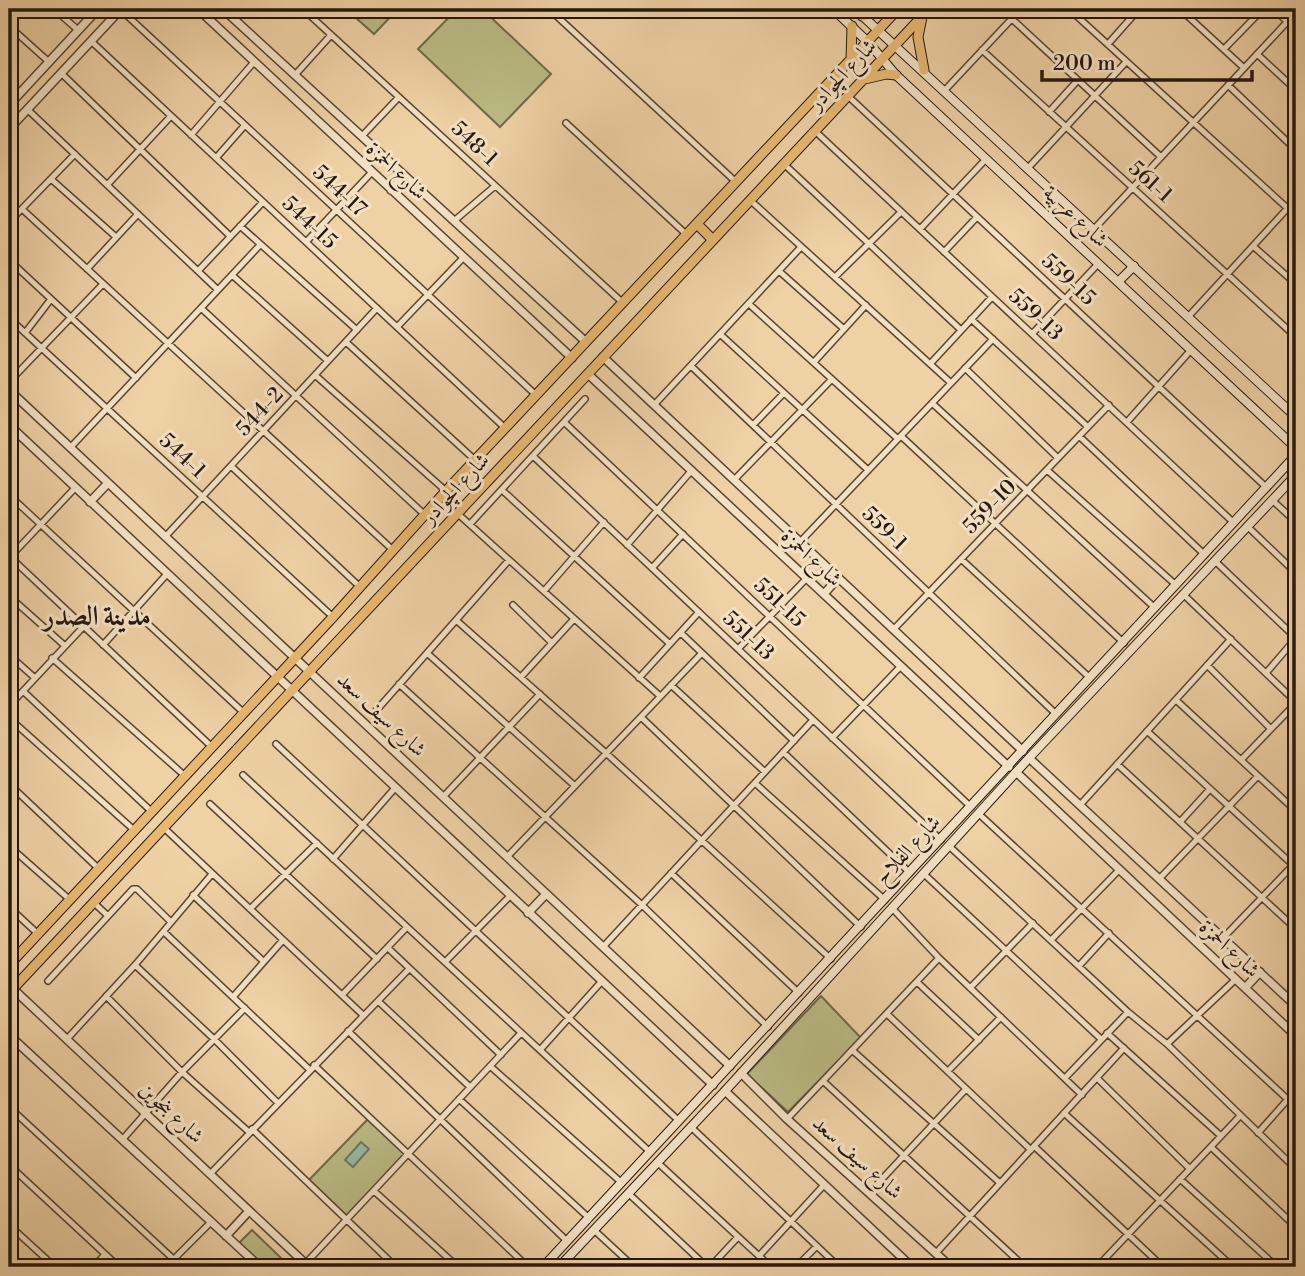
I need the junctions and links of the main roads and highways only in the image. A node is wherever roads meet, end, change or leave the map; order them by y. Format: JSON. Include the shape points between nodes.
{"nodes":[{"id":1,"x":833,"y":9,"type":"edge"},
{"id":2,"x":890,"y":9,"type":"edge"},
{"id":3,"x":898,"y":9,"type":"edge"},
{"id":4,"x":929,"y":9,"type":"edge"},
{"id":5,"x":859,"y":12,"type":"edge"},
{"id":6,"x":922,"y":17,"type":"junction"},
{"id":7,"x":852,"y":26,"type":"junction"},
{"id":8,"x":877,"y":30,"type":"junction"},
{"id":9,"x":868,"y":42,"type":"junction"},
{"id":10,"x":894,"y":45,"type":"junction"},
{"id":11,"x":883,"y":59,"type":"junction"},
{"id":12,"x":850,"y":60,"type":"junction"},
{"id":13,"x":924,"y":70,"type":"junction"},
{"id":14,"x":896,"y":75,"type":"junction"},
{"id":15,"x":863,"y":79,"type":"junction"},
{"id":16,"x":697,"y":224,"type":"junction"},
{"id":17,"x":713,"y":240,"type":"junction"},
{"id":18,"x":1134,"y":266,"type":"junction"},
{"id":19,"x":1118,"y":282,"type":"junction"},
{"id":20,"x":1296,"y":417,"type":"edge"},
{"id":21,"x":1283,"y":436,"type":"junction"},
{"id":22,"x":1296,"y":448,"type":"edge"},
{"id":23,"x":1296,"y":455,"type":"edge"},
{"id":24,"x":1286,"y":467,"type":"junction"},
{"id":25,"x":1296,"y":475,"type":"edge"},
{"id":26,"x":1026,"y":755,"type":"junction"},
{"id":27,"x":1013,"y":770,"type":"junction"},
{"id":28,"x":9,"y":965,"type":"edge"},
{"id":29,"x":10,"y":989,"type":"edge"},
{"id":30,"x":543,"y":1267,"type":"edge"},
{"id":31,"x":559,"y":1267,"type":"edge"}],
"edges":[{"from":1,"to":7,"type":"main road","name":"شارع عربية"},
{"from":2,"to":5,"type":"main road"},
{"from":3,"to":8,"type":"main road","name":"شارع الچوادر"},
{"from":4,"to":6,"type":"main road","name":"شارع الچوادر"},
{"from":5,"to":8,"type":"main road","name":"شارع عربية"},
{"from":6,"to":10,"type":"main road","name":"شارع الچوادر"},
{"from":6,"to":13,"type":"main road","via":[[918,37]]},
{"from":7,"to":9,"type":"main road","name":"شارع عربية"},
{"from":7,"to":12,"type":"main road"},
{"from":8,"to":9,"type":"main road","name":"شارع الچوادر"},
{"from":8,"to":10,"type":"main road","name":"شارع عربية"},
{"from":9,"to":11,"type":"main road","name":"شارع عربية"},
{"from":9,"to":12,"type":"main road","name":"شارع الچوادر"},
{"from":10,"to":11,"type":"main road","name":"شارع الچوادر"},
{"from":10,"to":13,"type":"main road","name":"شارع عربية"},
{"from":11,"to":14,"type":"main road","name":"شارع عربية"},
{"from":11,"to":15,"type":"main road","name":"شارع الچوادر"},
{"from":12,"to":16,"type":"main road","name":"شارع الچوادر"},
{"from":13,"to":18,"type":"main road","name":"شارع عربية"},
{"from":14,"to":15,"type":"main road"},
{"from":14,"to":19,"type":"main road","name":"شارع عربية"},
{"from":15,"to":17,"type":"main road","name":"شارع الچوادر"},
{"from":16,"to":17,"type":"main road"},
{"from":16,"to":28,"type":"main road","name":"شارع الچوادر"},
{"from":17,"to":29,"type":"main road","name":"شارع الچوادر"},
{"from":18,"to":19,"type":"main road"},
{"from":18,"to":20,"type":"main road","name":"شارع عربية"},
{"from":19,"to":21,"type":"main road","name":"شارع عربية"},
{"from":21,"to":22,"type":"main road","name":"شارع عربية"},
{"from":21,"to":24,"type":"main road","via":[[1289,445]]},
{"from":23,"to":24,"type":"main road","name":"شارع الفلاح"},
{"from":24,"to":26,"type":"main road","name":"شارع الفلاح","via":[[1056,715]]},
{"from":25,"to":26,"type":"main road","name":"شارع الفلاح"},
{"from":26,"to":27,"type":"main road","name":"شارع الفلاح"},
{"from":27,"to":30,"type":"main road","name":"شارع الفلاح","via":[[972,807]]},
{"from":27,"to":31,"type":"main road","name":"شارع الفلاح","via":[[979,814]]}]}
